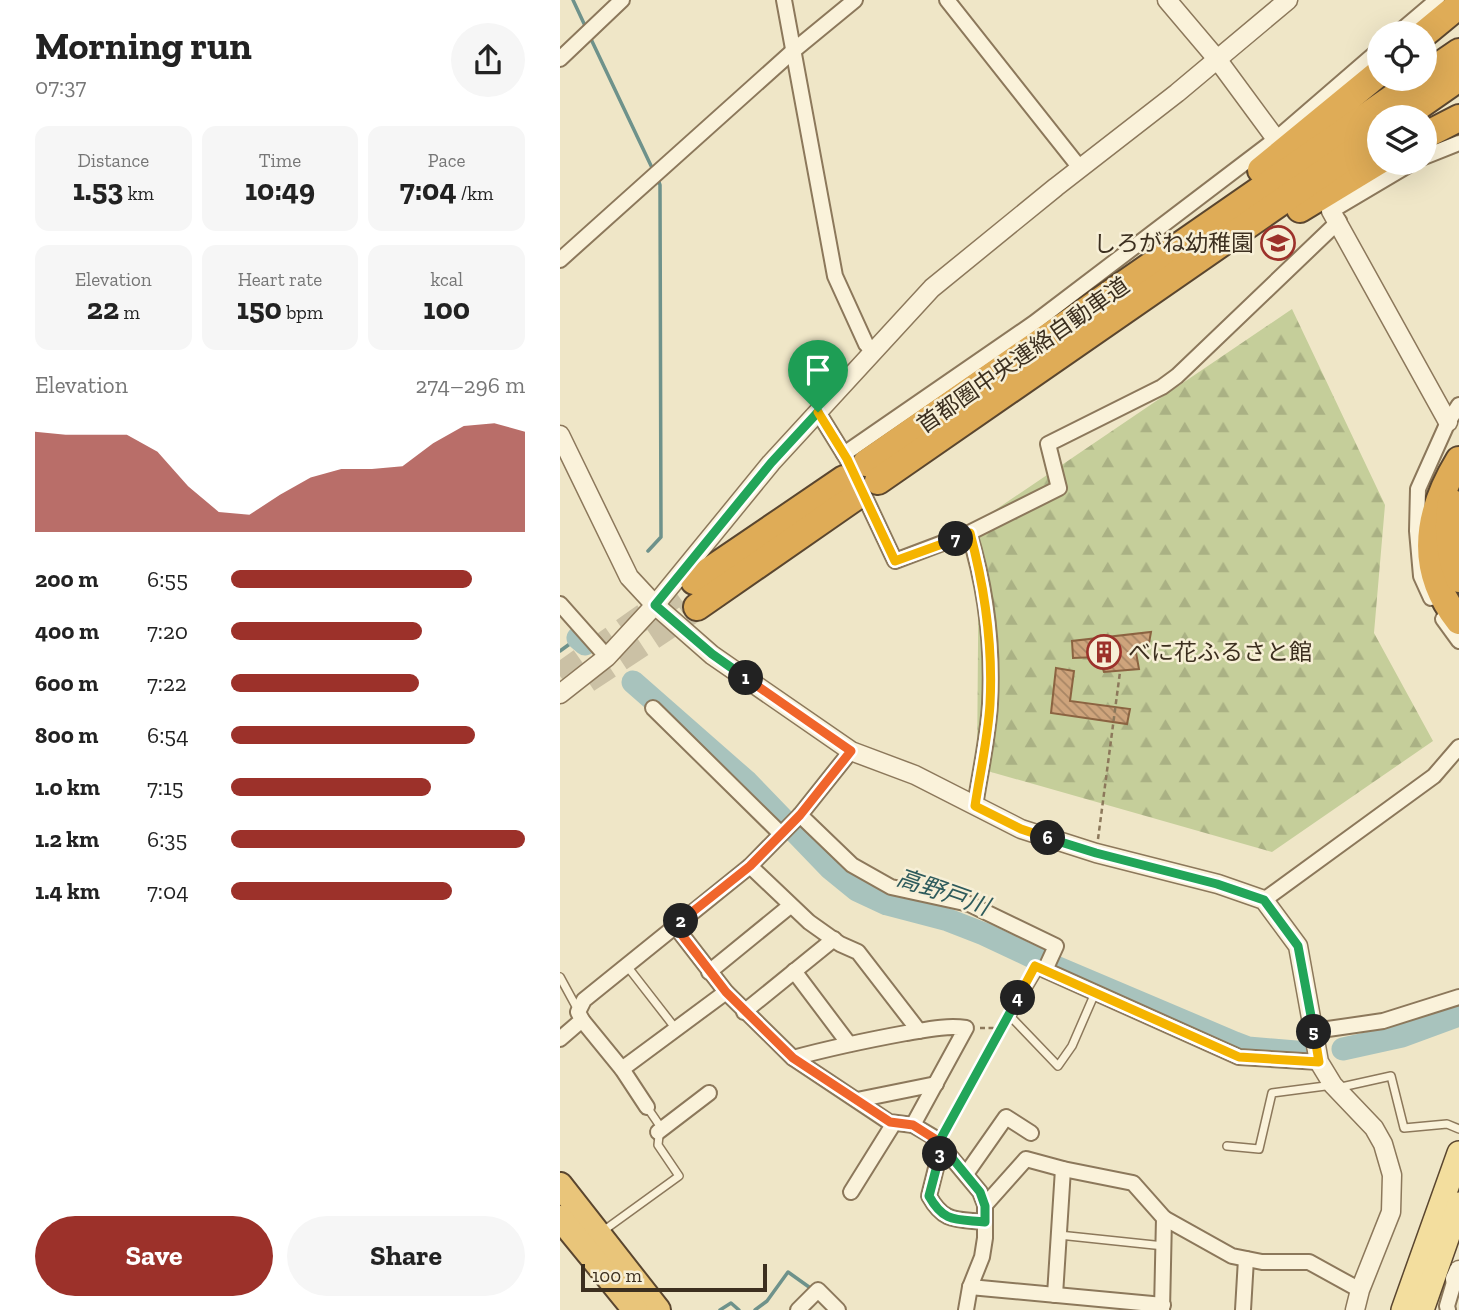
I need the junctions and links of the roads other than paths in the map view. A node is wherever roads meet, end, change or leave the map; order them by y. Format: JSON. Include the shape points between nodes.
{"nodes":[{"id":1,"x":622,"y":0,"type":"edge"},
{"id":2,"x":784,"y":0,"type":"edge"},
{"id":3,"x":855,"y":0,"type":"edge"},
{"id":4,"x":947,"y":0,"type":"edge"},
{"id":5,"x":1167,"y":0,"type":"edge"},
{"id":6,"x":1288,"y":0,"type":"edge"},
{"id":7,"x":1437,"y":0,"type":"edge"},
{"id":8,"x":1459,"y":5,"type":"edge"},
{"id":9,"x":1412,"y":21,"type":"edge"},
{"id":10,"x":1437,"y":23,"type":"edge"},
{"id":11,"x":793,"y":51,"type":"junction"},
{"id":12,"x":1459,"y":52,"type":"edge"},
{"id":13,"x":560,"y":59,"type":"edge"},
{"id":14,"x":1217,"y":59,"type":"junction"},
{"id":15,"x":1367,"y":60,"type":"edge"},
{"id":16,"x":1437,"y":67,"type":"edge"},
{"id":17,"x":1459,"y":78,"type":"edge"},
{"id":18,"x":1367,"y":83,"type":"edge"},
{"id":19,"x":1402,"y":91,"type":"edge"},
{"id":20,"x":1420,"y":105,"type":"edge"},
{"id":21,"x":1459,"y":118,"type":"edge"},
{"id":22,"x":1437,"y":129,"type":"edge"},
{"id":23,"x":1276,"y":139,"type":"junction"},
{"id":24,"x":1367,"y":142,"type":"edge"},
{"id":25,"x":1459,"y":144,"type":"edge"},
{"id":26,"x":1437,"y":153,"type":"edge"},
{"id":27,"x":1080,"y":168,"type":"junction"},
{"id":28,"x":1367,"y":168,"type":"edge"},
{"id":29,"x":1395,"y":175,"type":"edge"},
{"id":30,"x":1335,"y":216,"type":"junction"},
{"id":31,"x":560,"y":260,"type":"edge"},
{"id":32,"x":1080,"y":316,"type":"junction"},
{"id":33,"x":873,"y":352,"type":"junction"},
{"id":34,"x":1058,"y":357,"type":"junction"},
{"id":35,"x":1459,"y":405,"type":"edge"},
{"id":36,"x":818,"y":412,"type":"junction"},
{"id":37,"x":1448,"y":422,"type":"junction"},
{"id":38,"x":560,"y":435,"type":"edge"},
{"id":39,"x":1459,"y":460,"type":"edge"},
{"id":40,"x":1459,"y":471,"type":"edge"},
{"id":41,"x":857,"y":475,"type":"junction"},
{"id":42,"x":970,"y":533,"type":"junction"},
{"id":43,"x":1459,"y":579,"type":"edge"},
{"id":44,"x":695,"y":594,"type":"tunnel mouth"},
{"id":45,"x":560,"y":604,"type":"edge"},
{"id":46,"x":655,"y":605,"type":"junction"},
{"id":47,"x":1459,"y":621,"type":"edge"},
{"id":48,"x":1459,"y":641,"type":"edge"},
{"id":49,"x":607,"y":657,"type":"junction"},
{"id":50,"x":560,"y":694,"type":"edge"},
{"id":51,"x":653,"y":708,"type":"dead end"},
{"id":52,"x":1459,"y":747,"type":"edge"},
{"id":53,"x":851,"y":751,"type":"junction"},
{"id":54,"x":975,"y":806,"type":"junction"},
{"id":55,"x":800,"y":815,"type":"junction"},
{"id":56,"x":781,"y":834,"type":"junction"},
{"id":57,"x":750,"y":866,"type":"junction"},
{"id":58,"x":1264,"y":900,"type":"junction"},
{"id":59,"x":790,"y":906,"type":"junction"},
{"id":60,"x":675,"y":926,"type":"junction"},
{"id":61,"x":834,"y":939,"type":"junction"},
{"id":62,"x":626,"y":965,"type":"junction"},
{"id":63,"x":1045,"y":970,"type":"junction"},
{"id":64,"x":794,"y":971,"type":"junction"},
{"id":65,"x":709,"y":972,"type":"junction"},
{"id":66,"x":560,"y":977,"type":"edge"},
{"id":67,"x":726,"y":992,"type":"junction"},
{"id":68,"x":1095,"y":992,"type":"junction"},
{"id":69,"x":1459,"y":997,"type":"edge"},
{"id":70,"x":744,"y":1012,"type":"junction"},
{"id":71,"x":580,"y":1016,"type":"junction"},
{"id":72,"x":676,"y":1029,"type":"junction"},
{"id":73,"x":919,"y":1031,"type":"junction"},
{"id":74,"x":1314,"y":1031,"type":"junction"},
{"id":75,"x":560,"y":1039,"type":"edge"},
{"id":76,"x":849,"y":1044,"type":"junction"},
{"id":77,"x":793,"y":1058,"type":"junction"},
{"id":78,"x":1319,"y":1062,"type":"junction"},
{"id":79,"x":622,"y":1069,"type":"junction"},
{"id":80,"x":936,"y":1084,"type":"junction"},
{"id":81,"x":1335,"y":1087,"type":"junction"},
{"id":82,"x":709,"y":1093,"type":"dead end"},
{"id":83,"x":857,"y":1100,"type":"junction"},
{"id":84,"x":647,"y":1107,"type":"joint"},
{"id":85,"x":894,"y":1123,"type":"junction"},
{"id":86,"x":913,"y":1125,"type":"junction"},
{"id":87,"x":1459,"y":1129,"type":"edge"},
{"id":88,"x":658,"y":1132,"type":"junction"},
{"id":89,"x":1031,"y":1133,"type":"dead end"},
{"id":90,"x":941,"y":1143,"type":"junction"},
{"id":91,"x":1227,"y":1146,"type":"dead end"},
{"id":92,"x":1459,"y":1153,"type":"edge"},
{"id":93,"x":1063,"y":1169,"type":"junction"},
{"id":94,"x":966,"y":1174,"type":"junction"},
{"id":95,"x":560,"y":1185,"type":"edge"},
{"id":96,"x":851,"y":1192,"type":"dead end"},
{"id":97,"x":1459,"y":1204,"type":"edge"},
{"id":98,"x":985,"y":1206,"type":"junction"},
{"id":99,"x":560,"y":1218,"type":"edge"},
{"id":100,"x":1164,"y":1218,"type":"junction"},
{"id":101,"x":985,"y":1222,"type":"junction"},
{"id":102,"x":600,"y":1234,"type":"junction"},
{"id":103,"x":1059,"y":1235,"type":"junction"},
{"id":104,"x":1164,"y":1245,"type":"junction"},
{"id":105,"x":1246,"y":1259,"type":"junction"},
{"id":106,"x":1458,"y":1276,"type":"edge"},
{"id":107,"x":970,"y":1287,"type":"junction"},
{"id":108,"x":1360,"y":1290,"type":"junction"},
{"id":109,"x":1055,"y":1294,"type":"junction"},
{"id":110,"x":1095,"y":1304,"type":"edge"},
{"id":111,"x":1163,"y":1308,"type":"edge"},
{"id":112,"x":635,"y":1310,"type":"edge"},
{"id":113,"x":658,"y":1310,"type":"edge"},
{"id":114,"x":798,"y":1310,"type":"edge"},
{"id":115,"x":838,"y":1310,"type":"edge"},
{"id":116,"x":965,"y":1310,"type":"edge"},
{"id":117,"x":1243,"y":1310,"type":"edge"},
{"id":118,"x":1355,"y":1310,"type":"edge"},
{"id":119,"x":1403,"y":1310,"type":"edge"},
{"id":120,"x":1422,"y":1310,"type":"edge"},
{"id":121,"x":1448,"y":1310,"type":"edge"}],
"edges":[{"from":1,"to":13,"type":"street"},
{"from":2,"to":11,"type":"street"},
{"from":3,"to":11,"type":"street"},
{"from":4,"to":27,"type":"street"},
{"from":5,"to":14,"type":"street"},
{"from":6,"to":14,"type":"street"},
{"from":7,"to":9,"type":"street"},
{"from":8,"to":10,"type":"highway"},
{"from":11,"to":31,"type":"street"},
{"from":11,"to":33,"type":"street","via":[[835,276]]},
{"from":12,"to":16,"type":"highway","name":"首都圏中央連絡自動車道"},
{"from":14,"to":23,"type":"street"},
{"from":14,"to":27,"type":"street"},
{"from":15,"to":23,"type":"street"},
{"from":17,"to":20,"type":"highway"},
{"from":18,"to":32,"type":"highway"},
{"from":19,"to":32,"type":"highway","name":"首都圏中央連絡自動車道"},
{"from":21,"to":22,"type":"highway"},
{"from":23,"to":41,"type":"street","via":[[1034,323]]},
{"from":24,"to":34,"type":"highway","name":"首都圏中央連絡自動車道"},
{"from":25,"to":26,"type":"street"},
{"from":27,"to":33,"type":"street","via":[[932,288]]},
{"from":28,"to":34,"type":"highway"},
{"from":29,"to":30,"type":"street"},
{"from":30,"to":37,"type":"street"},
{"from":30,"to":42,"type":"street","via":[[1177,376],[1048,444],[1059,488]]},
{"from":32,"to":41,"type":"highway","name":"首都圏中央連絡自動車道"},
{"from":33,"to":36,"type":"street"},
{"from":34,"to":41,"type":"highway","name":"首都圏中央連絡自動車道"},
{"from":35,"to":37,"type":"street"},
{"from":36,"to":41,"type":"street"},
{"from":36,"to":46,"type":"street"},
{"from":37,"to":48,"type":"street","via":[[1418,489],[1417,531],[1421,576],[1436,609]]},
{"from":38,"to":46,"type":"street","via":[[629,577]]},
{"from":39,"to":47,"type":"highway","via":[[1438,502],[1431,527],[1431,555],[1437,583]]},
{"from":40,"to":43,"type":"highway","via":[[1449,517],[1450,546]]},
{"from":41,"to":42,"type":"street","via":[[895,561]]},
{"from":41,"to":44,"type":"highway","name":"首都圏中央連絡自動車道"},
{"from":42,"to":54,"type":"street","via":[[988,631],[990,705]]},
{"from":45,"to":49,"type":"street"},
{"from":46,"to":49,"type":"street"},
{"from":46,"to":53,"type":"street","via":[[712,654]]},
{"from":49,"to":50,"type":"street"},
{"from":51,"to":56,"type":"street"},
{"from":52,"to":58,"type":"street","via":[[1434,776]]},
{"from":53,"to":54,"type":"street","via":[[915,775]]},
{"from":53,"to":55,"type":"street"},
{"from":54,"to":58,"type":"street","via":[[1021,829]]},
{"from":55,"to":56,"type":"street"},
{"from":55,"to":63,"type":"street","via":[[852,866],[891,887],[970,904],[1056,946]]},
{"from":56,"to":57,"type":"street"},
{"from":57,"to":59,"type":"street"},
{"from":57,"to":60,"type":"street"},
{"from":58,"to":74,"type":"street","via":[[1298,946]]},
{"from":59,"to":61,"type":"street"},
{"from":59,"to":65,"type":"street"},
{"from":60,"to":62,"type":"street"},
{"from":60,"to":65,"type":"street"},
{"from":61,"to":64,"type":"street"},
{"from":61,"to":73,"type":"street","via":[[858,952]]},
{"from":62,"to":71,"type":"street","via":[[584,1000]]},
{"from":62,"to":72,"type":"lane"},
{"from":63,"to":68,"type":"street"},
{"from":63,"to":68,"type":"lane","via":[[1040,968],[1011,1017],[1058,1066],[1072,1046]]},
{"from":64,"to":70,"type":"street"},
{"from":64,"to":76,"type":"street"},
{"from":65,"to":67,"type":"street"},
{"from":66,"to":71,"type":"lane"},
{"from":67,"to":70,"type":"street"},
{"from":67,"to":72,"type":"street"},
{"from":68,"to":78,"type":"street","via":[[1239,1057]]},
{"from":69,"to":74,"type":"street","via":[[1382,1021]]},
{"from":70,"to":77,"type":"street"},
{"from":71,"to":75,"type":"street"},
{"from":71,"to":79,"type":"street"},
{"from":72,"to":79,"type":"street"},
{"from":73,"to":76,"type":"street"},
{"from":73,"to":80,"type":"street","via":[[966,1028]]},
{"from":74,"to":78,"type":"street"},
{"from":76,"to":77,"type":"street"},
{"from":77,"to":83,"type":"street"},
{"from":78,"to":81,"type":"street"},
{"from":79,"to":84,"type":"street"},
{"from":80,"to":83,"type":"street"},
{"from":80,"to":86,"type":"street"},
{"from":81,"to":87,"type":"lane","via":[[1391,1076],[1404,1128],[1447,1124]]},
{"from":81,"to":91,"type":"lane","via":[[1272,1093],[1259,1149]]},
{"from":81,"to":108,"type":"street","via":[[1374,1128],[1392,1175],[1391,1212]]},
{"from":82,"to":88,"type":"street"},
{"from":83,"to":85,"type":"street"},
{"from":84,"to":88,"type":"lane","via":[[660,1126]]},
{"from":85,"to":86,"type":"street"},
{"from":85,"to":96,"type":"street"},
{"from":86,"to":90,"type":"street"},
{"from":88,"to":102,"type":"lane","via":[[658,1144],[679,1176]]},
{"from":89,"to":94,"type":"street","via":[[1006,1117]]},
{"from":90,"to":94,"type":"street"},
{"from":90,"to":101,"type":"street","via":[[929,1196],[937,1211],[950,1218]]},
{"from":92,"to":119,"type":"main road"},
{"from":93,"to":98,"type":"street","via":[[1027,1159]]},
{"from":93,"to":100,"type":"street","via":[[1133,1182]]},
{"from":93,"to":103,"type":"street"},
{"from":94,"to":98,"type":"street"},
{"from":95,"to":102,"type":"highway"},
{"from":97,"to":120,"type":"main road"},
{"from":98,"to":101,"type":"street"},
{"from":99,"to":112,"type":"highway"},
{"from":100,"to":104,"type":"street"},
{"from":100,"to":105,"type":"street","via":[[1232,1256]]},
{"from":101,"to":107,"type":"street","via":[[982,1257]]},
{"from":102,"to":113,"type":"highway"},
{"from":103,"to":104,"type":"lane"},
{"from":103,"to":109,"type":"street"},
{"from":104,"to":111,"type":"street"},
{"from":105,"to":108,"type":"street","via":[[1309,1262]]},
{"from":105,"to":117,"type":"street"},
{"from":106,"to":121,"type":"street"},
{"from":107,"to":109,"type":"street"},
{"from":107,"to":116,"type":"street"},
{"from":108,"to":118,"type":"street"},
{"from":109,"to":110,"type":"street"},
{"from":110,"to":111,"type":"street"},
{"from":114,"to":115,"type":"street","via":[[818,1290]]}]}
